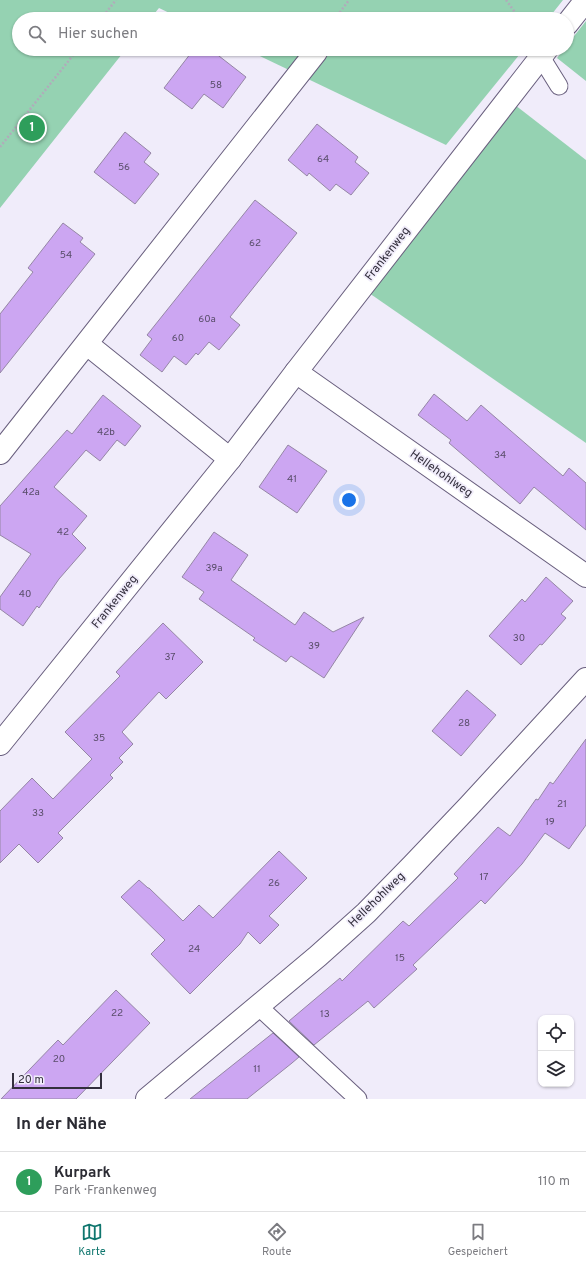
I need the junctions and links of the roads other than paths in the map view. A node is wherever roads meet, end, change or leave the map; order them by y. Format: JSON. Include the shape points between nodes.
{"nodes":[{"id":1,"x":586,"y":0,"type":"edge"},
{"id":2,"x":574,"y":15,"type":"edge"},
{"id":3,"x":313,"y":56,"type":"edge"},
{"id":4,"x":542,"y":56,"type":"edge"},
{"id":5,"x":545,"y":56,"type":"edge"},
{"id":6,"x":559,"y":86,"type":"dead end"},
{"id":7,"x":87,"y":344,"type":"junction"},
{"id":8,"x":296,"y":372,"type":"junction"},
{"id":9,"x":0,"y":453,"type":"edge"},
{"id":10,"x":230,"y":459,"type":"junction"},
{"id":11,"x":586,"y":576,"type":"edge"},
{"id":12,"x":586,"y":679,"type":"edge"},
{"id":13,"x":0,"y":744,"type":"edge"},
{"id":14,"x":258,"y":1006,"type":"junction"},
{"id":15,"x":147,"y":1099,"type":"edge"},
{"id":16,"x":358,"y":1099,"type":"edge"}],
"edges":[{"from":1,"to":2,"type":"street"},
{"from":3,"to":7,"type":"street"},
{"from":4,"to":8,"type":"street","name":"Frankenweg"},
{"from":5,"to":6,"type":"lane"},
{"from":7,"to":9,"type":"street"},
{"from":7,"to":10,"type":"street"},
{"from":8,"to":10,"type":"street","name":"Frankenweg"},
{"from":8,"to":11,"type":"street","name":"Hellehohlweg"},
{"from":10,"to":13,"type":"street","name":"Frankenweg"},
{"from":12,"to":14,"type":"street","name":"Hellehohlweg","via":[[366,913]]},
{"from":14,"to":15,"type":"street","name":"Hellehohlweg"},
{"from":14,"to":16,"type":"lane"}]}
